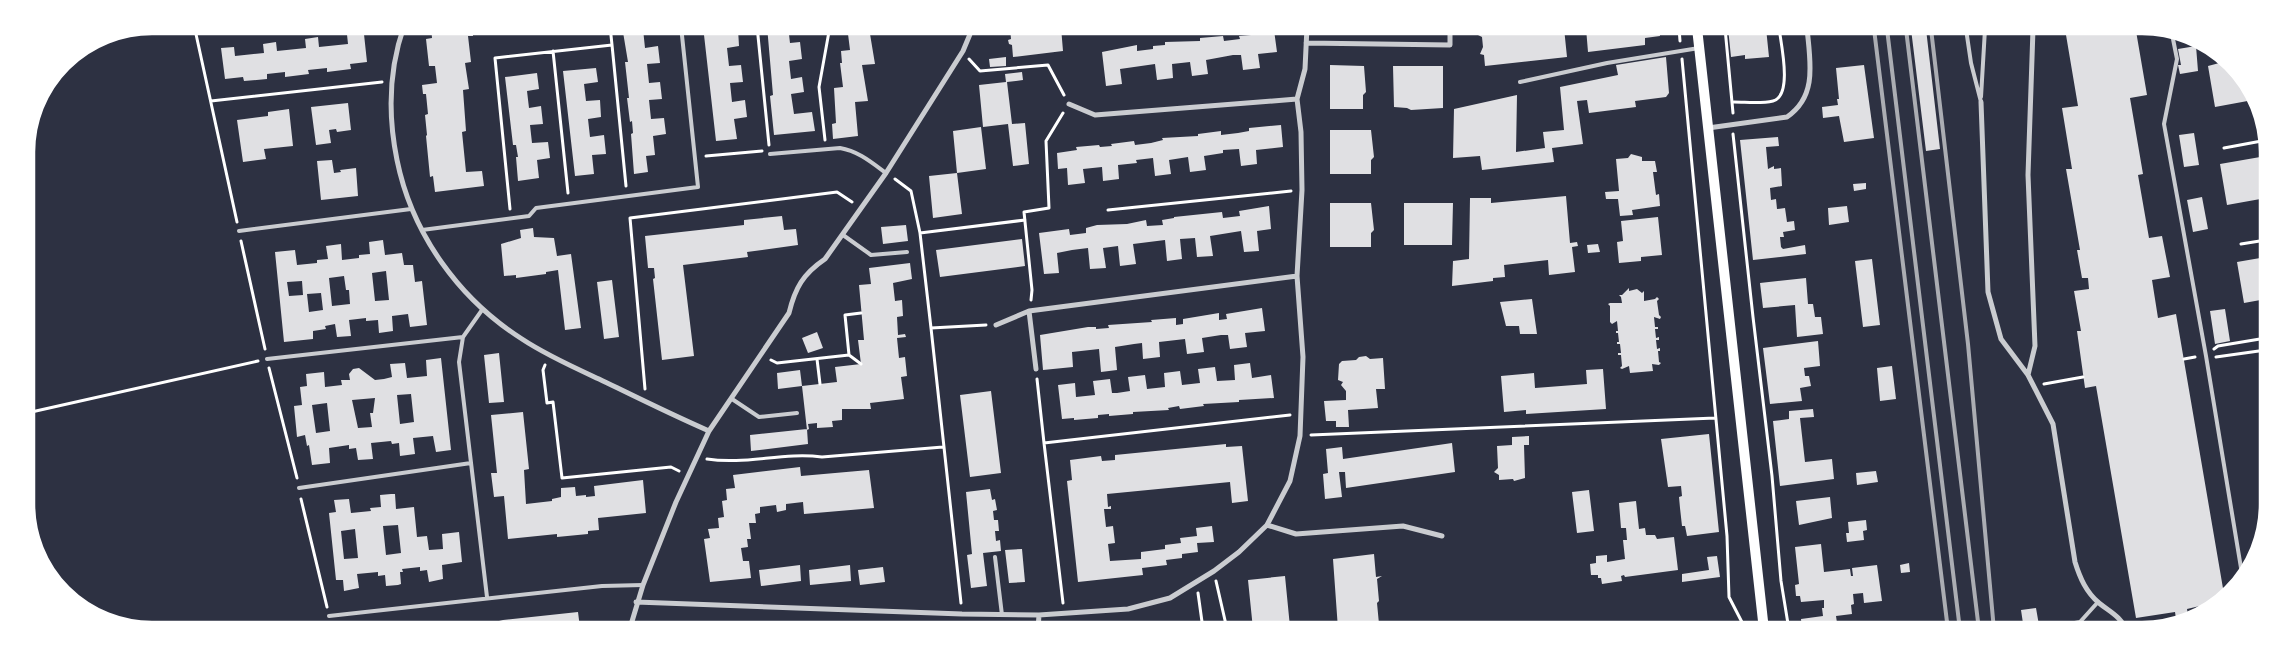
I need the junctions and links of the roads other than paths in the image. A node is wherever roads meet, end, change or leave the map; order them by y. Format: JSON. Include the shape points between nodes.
{"nodes":[{"id":1,"x":402,"y":34,"type":"edge"},
{"id":2,"x":682,"y":34,"type":"edge"},
{"id":3,"x":970,"y":34,"type":"edge"},
{"id":4,"x":1307,"y":34,"type":"edge"},
{"id":5,"x":1450,"y":34,"type":"edge"},
{"id":6,"x":1698,"y":34,"type":"edge"},
{"id":7,"x":1807,"y":34,"type":"edge"},
{"id":8,"x":1967,"y":34,"type":"edge"},
{"id":9,"x":1985,"y":34,"type":"edge"},
{"id":10,"x":2033,"y":34,"type":"edge"},
{"id":11,"x":2173,"y":38,"type":"edge"},
{"id":12,"x":1306,"y":43,"type":"junction"},
{"id":13,"x":1699,"y":48,"type":"junction"},
{"id":14,"x":1520,"y":82,"type":"dead end"},
{"id":15,"x":1297,"y":99,"type":"junction"},
{"id":16,"x":1981,"y":102,"type":"junction"},
{"id":17,"x":1069,"y":104,"type":"road end"},
{"id":18,"x":1708,"y":128,"type":"junction"},
{"id":19,"x":770,"y":152,"type":"road end"},
{"id":20,"x":886,"y":173,"type":"junction"},
{"id":21,"x":411,"y":209,"type":"junction"},
{"id":22,"x":421,"y":230,"type":"junction"},
{"id":23,"x":239,"y":231,"type":"road end"},
{"id":24,"x":842,"y":235,"type":"junction"},
{"id":25,"x":907,"y":252,"type":"dead end"},
{"id":26,"x":1297,"y":276,"type":"junction"},
{"id":27,"x":482,"y":310,"type":"junction"},
{"id":28,"x":1029,"y":310,"type":"junction"},
{"id":29,"x":996,"y":325,"type":"road end"},
{"id":30,"x":463,"y":337,"type":"junction"},
{"id":31,"x":267,"y":359,"type":"road end"},
{"id":32,"x":1036,"y":369,"type":"road end"},
{"id":33,"x":2028,"y":375,"type":"junction"},
{"id":34,"x":732,"y":399,"type":"junction"},
{"id":35,"x":797,"y":413,"type":"dead end"},
{"id":36,"x":709,"y":431,"type":"junction"},
{"id":37,"x":471,"y":463,"type":"junction"},
{"id":38,"x":299,"y":488,"type":"dead end"},
{"id":39,"x":1267,"y":525,"type":"junction"},
{"id":40,"x":1442,"y":536,"type":"dead end"},
{"id":41,"x":995,"y":557,"type":"dead end"},
{"id":42,"x":2241,"y":568,"type":"edge"},
{"id":43,"x":643,"y":585,"type":"junction"},
{"id":44,"x":487,"y":597,"type":"junction"},
{"id":45,"x":636,"y":602,"type":"junction"},
{"id":46,"x":2098,"y":602,"type":"junction"},
{"id":47,"x":1002,"y":615,"type":"junction"},
{"id":48,"x":1039,"y":615,"type":"junction"},
{"id":49,"x":328,"y":616,"type":"dead end"},
{"id":50,"x":631,"y":622,"type":"edge"},
{"id":51,"x":1038,"y":622,"type":"edge"},
{"id":52,"x":1763,"y":622,"type":"edge"},
{"id":53,"x":2080,"y":622,"type":"edge"},
{"id":54,"x":2123,"y":622,"type":"edge"}],
"edges":[{"from":1,"to":21,"type":"street","via":[[390,104],[400,176]]},
{"from":2,"to":22,"type":"lane","via":[[698,187],[536,208],[529,216]]},
{"from":3,"to":20,"type":"street"},
{"from":4,"to":12,"type":"street"},
{"from":5,"to":12,"type":"street","via":[[1450,45]]},
{"from":6,"to":13,"type":"main road"},
{"from":7,"to":18,"type":"street","via":[[1810,68],[1807,95],[1797,110],[1787,117]]},
{"from":8,"to":16,"type":"lane"},
{"from":9,"to":16,"type":"lane"},
{"from":10,"to":33,"type":"street","via":[[2028,175],[2035,346]]},
{"from":11,"to":42,"type":"lane","via":[[2176,58],[2164,124]]},
{"from":12,"to":15,"type":"street","via":[[1305,69]]},
{"from":13,"to":14,"type":"lane"},
{"from":13,"to":18,"type":"main road"},
{"from":15,"to":17,"type":"street","via":[[1095,115]]},
{"from":15,"to":26,"type":"street","via":[[1302,132]]},
{"from":16,"to":33,"type":"street","via":[[1988,292],[2001,339]]},
{"from":18,"to":52,"type":"main road"},
{"from":19,"to":20,"type":"lane","via":[[826,147],[851,150]]},
{"from":20,"to":24,"type":"street"},
{"from":21,"to":22,"type":"street"},
{"from":21,"to":23,"type":"lane"},
{"from":22,"to":27,"type":"street","via":[[445,270]]},
{"from":24,"to":25,"type":"lane","via":[[871,255]]},
{"from":24,"to":34,"type":"street","via":[[826,260],[811,269],[794,292],[789,314]]},
{"from":26,"to":28,"type":"street"},
{"from":26,"to":39,"type":"street","via":[[1303,357],[1300,436],[1290,481]]},
{"from":27,"to":30,"type":"lane"},
{"from":27,"to":36,"type":"street","via":[[549,354]]},
{"from":28,"to":29,"type":"street"},
{"from":28,"to":32,"type":"street"},
{"from":30,"to":31,"type":"lane"},
{"from":30,"to":37,"type":"lane","via":[[459,362]]},
{"from":33,"to":46,"type":"street","via":[[2053,424],[2075,562],[2082,584]]},
{"from":34,"to":35,"type":"lane","via":[[759,417]]},
{"from":34,"to":36,"type":"street"},
{"from":36,"to":43,"type":"street"},
{"from":37,"to":38,"type":"lane"},
{"from":37,"to":44,"type":"lane"},
{"from":39,"to":40,"type":"street","via":[[1296,534],[1403,526]]},
{"from":39,"to":48,"type":"street","via":[[1240,552],[1170,598],[1128,609]]},
{"from":41,"to":47,"type":"lane"},
{"from":43,"to":44,"type":"lane"},
{"from":43,"to":45,"type":"street"},
{"from":44,"to":49,"type":"lane"},
{"from":45,"to":47,"type":"street"},
{"from":45,"to":50,"type":"street"},
{"from":46,"to":53,"type":"lane"},
{"from":46,"to":54,"type":"street"},
{"from":47,"to":48,"type":"street"},
{"from":48,"to":51,"type":"street"}]}
